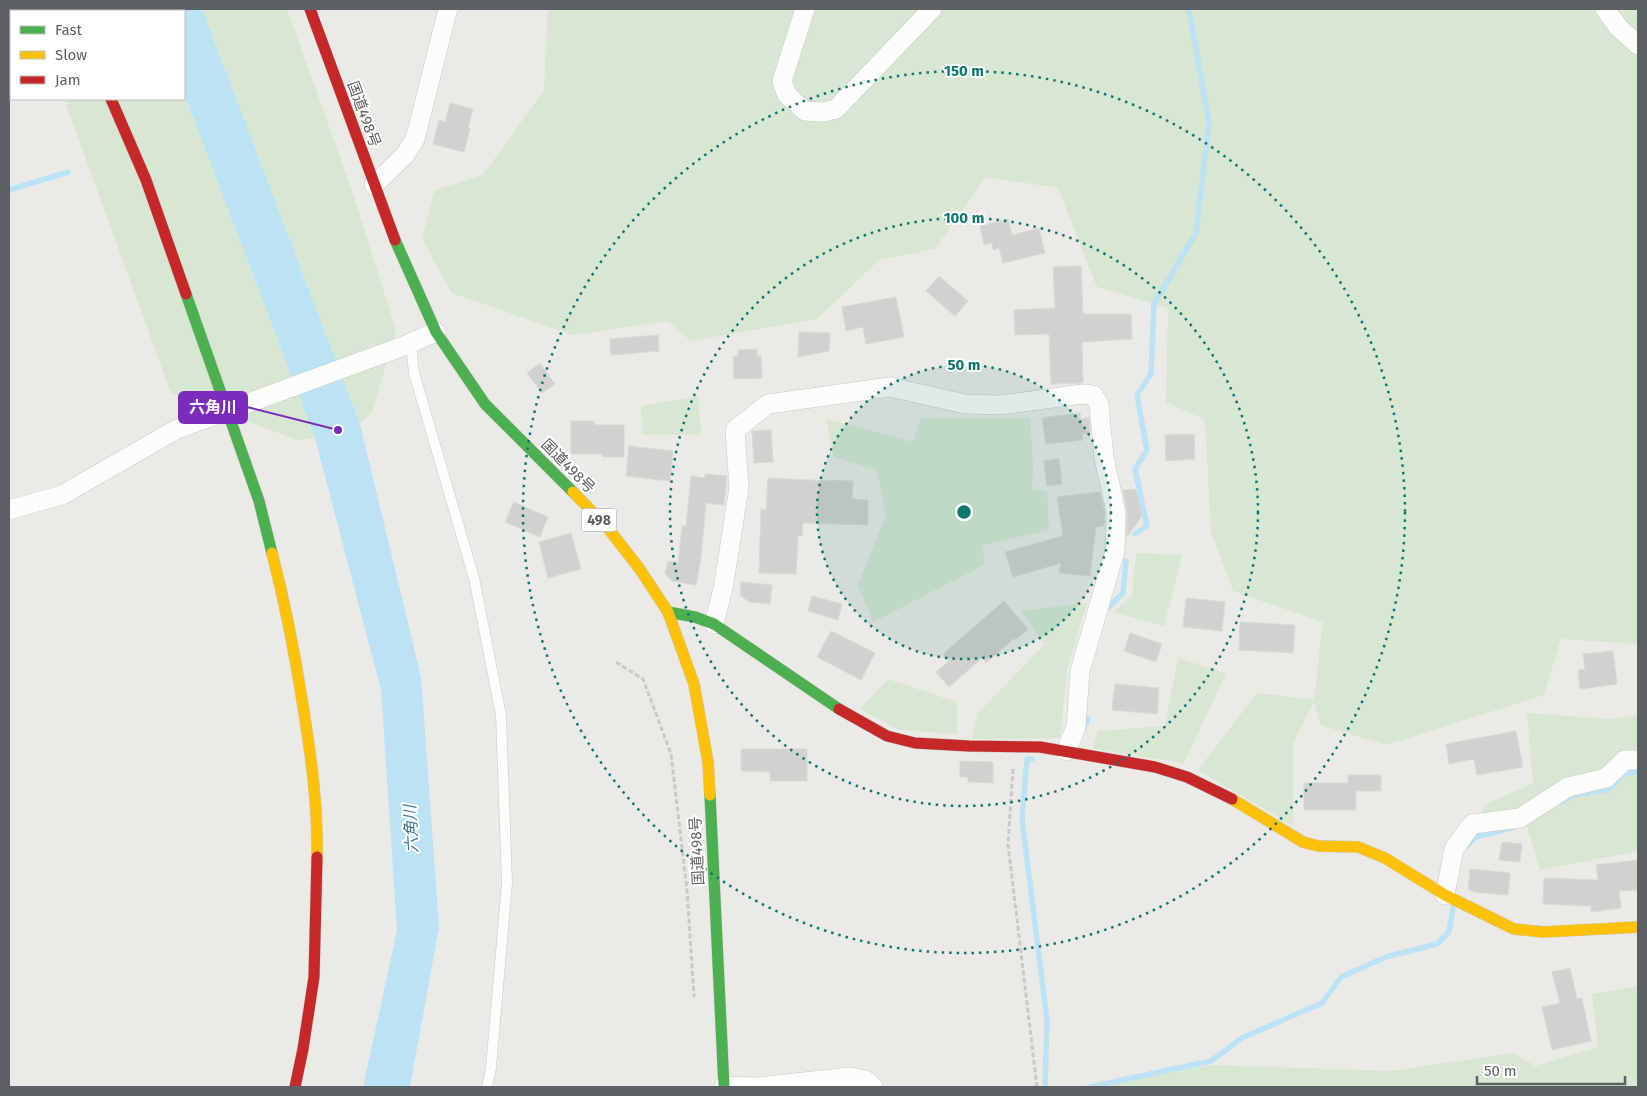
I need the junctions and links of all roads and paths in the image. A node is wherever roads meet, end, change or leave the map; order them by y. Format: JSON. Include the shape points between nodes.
{"nodes":[{"id":1,"x":310,"y":9,"type":"edge"},
{"id":2,"x":448,"y":9,"type":"edge"},
{"id":3,"x":805,"y":9,"type":"edge"},
{"id":4,"x":932,"y":9,"type":"edge"},
{"id":5,"x":1604,"y":9,"type":"edge"},
{"id":6,"x":1638,"y":44,"type":"edge"},
{"id":7,"x":110,"y":100,"type":"edge"},
{"id":8,"x":374,"y":186,"type":"junction"},
{"id":9,"x":436,"y":332,"type":"junction"},
{"id":10,"x":406,"y":345,"type":"junction"},
{"id":11,"x":230,"y":409,"type":"junction"},
{"id":12,"x":9,"y":510,"type":"edge"},
{"id":13,"x":668,"y":612,"type":"junction"},
{"id":14,"x":714,"y":624,"type":"junction"},
{"id":15,"x":616,"y":662,"type":"dead end"},
{"id":16,"x":1014,"y":746,"type":"junction"},
{"id":17,"x":1066,"y":751,"type":"junction"},
{"id":18,"x":1638,"y":760,"type":"edge"},
{"id":19,"x":1445,"y":895,"type":"junction"},
{"id":20,"x":1638,"y":928,"type":"edge"},
{"id":21,"x":694,"y":998,"type":"dead end"},
{"id":22,"x":295,"y":1087,"type":"edge"},
{"id":23,"x":486,"y":1087,"type":"edge"},
{"id":24,"x":724,"y":1087,"type":"edge"},
{"id":25,"x":873,"y":1087,"type":"edge"},
{"id":26,"x":1033,"y":1087,"type":"edge"}],
"edges":[{"from":1,"to":8,"type":"main road","name":"国道498号","number":"498"},
{"from":2,"to":8,"type":"street","via":[[415,138],[405,156]]},
{"from":3,"to":4,"type":"street","via":[[782,80],[787,95],[806,110],[823,112],[836,109]]},
{"from":5,"to":6,"type":"street"},
{"from":7,"to":11,"type":"main road","via":[[146,180]]},
{"from":8,"to":9,"type":"main road","name":"国道498号","number":"498"},
{"from":9,"to":10,"type":"street"},
{"from":9,"to":13,"type":"main road","name":"国道498号","number":"498","via":[[485,404],[606,527]]},
{"from":10,"to":11,"type":"street"},
{"from":10,"to":23,"type":"lane","via":[[474,578],[501,715],[507,883],[491,1068]]},
{"from":11,"to":12,"type":"street","via":[[177,429],[62,495]]},
{"from":11,"to":22,"type":"main road","via":[[259,501],[282,591],[302,693],[314,783],[317,833],[314,978]]},
{"from":13,"to":14,"type":"main road"},
{"from":13,"to":24,"type":"main road","name":"国道498号","number":"498","via":[[694,684],[708,762]]},
{"from":14,"to":16,"type":"main road","via":[[846,713],[886,736],[915,743]]},
{"from":14,"to":17,"type":"street","via":[[723,589],[739,488],[735,430],[768,404],[890,387],[966,404],[1001,405],[1094,395],[1099,404],[1104,458],[1116,512],[1115,550],[1080,671],[1076,727]]},
{"from":15,"to":21,"type":"path","via":[[643,679],[671,754],[687,890]]},
{"from":16,"to":17,"type":"main road"},
{"from":16,"to":26,"type":"path","via":[[1008,844],[1037,1087]]},
{"from":17,"to":19,"type":"main road","via":[[1155,767],[1187,777],[1303,842],[1367,851],[1385,858]]},
{"from":18,"to":19,"type":"street","via":[[1625,760],[1606,778],[1568,787],[1520,818],[1472,824],[1454,849]]},
{"from":19,"to":20,"type":"main road","via":[[1514,929],[1543,932]]},
{"from":24,"to":25,"type":"street","via":[[759,1087],[850,1077],[865,1080]]}]}
